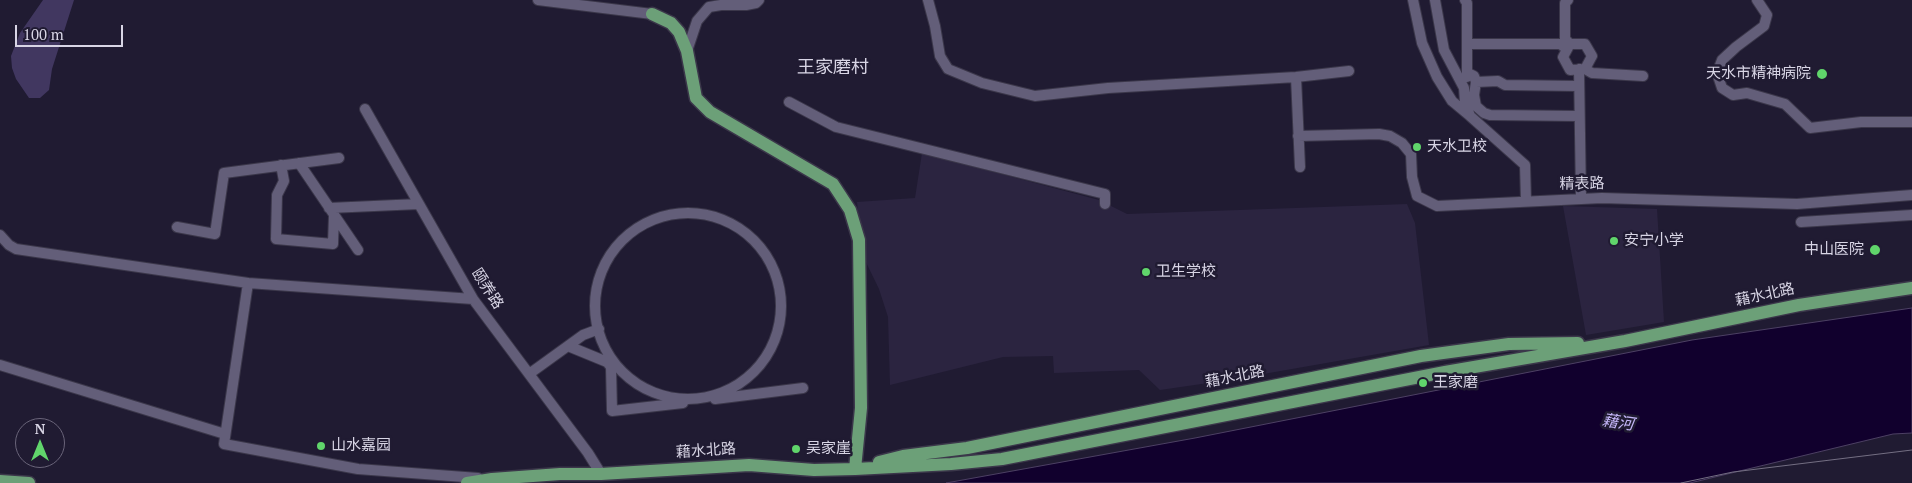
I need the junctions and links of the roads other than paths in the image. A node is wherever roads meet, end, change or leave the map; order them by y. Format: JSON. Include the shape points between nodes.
{"nodes":[{"id":1,"x":538,"y":0,"type":"edge"},
{"id":2,"x":759,"y":0,"type":"edge"},
{"id":3,"x":928,"y":0,"type":"edge"},
{"id":4,"x":1413,"y":0,"type":"edge"},
{"id":5,"x":1435,"y":0,"type":"edge"},
{"id":6,"x":1465,"y":0,"type":"edge"},
{"id":7,"x":1568,"y":0,"type":"edge"},
{"id":8,"x":1757,"y":0,"type":"edge"},
{"id":9,"x":652,"y":14,"type":"joint"},
{"id":10,"x":1468,"y":44,"type":"junction"},
{"id":11,"x":1568,"y":46,"type":"junction"},
{"id":12,"x":687,"y":51,"type":"junction"},
{"id":13,"x":1582,"y":69,"type":"junction"},
{"id":14,"x":1350,"y":71,"type":"dead end"},
{"id":15,"x":1468,"y":72,"type":"junction"},
{"id":16,"x":1643,"y":76,"type":"dead end"},
{"id":17,"x":1296,"y":77,"type":"junction"},
{"id":18,"x":1476,"y":82,"type":"junction"},
{"id":19,"x":1579,"y":86,"type":"junction"},
{"id":20,"x":1464,"y":88,"type":"junction"},
{"id":21,"x":789,"y":102,"type":"dead end"},
{"id":22,"x":365,"y":109,"type":"dead end"},
{"id":23,"x":1470,"y":116,"type":"junction"},
{"id":24,"x":1580,"y":116,"type":"junction"},
{"id":25,"x":1912,"y":122,"type":"edge"},
{"id":26,"x":1298,"y":136,"type":"junction"},
{"id":27,"x":338,"y":158,"type":"dead end"},
{"id":28,"x":299,"y":163,"type":"junction"},
{"id":29,"x":281,"y":165,"type":"junction"},
{"id":30,"x":1300,"y":167,"type":"dead end"},
{"id":31,"x":1912,"y":195,"type":"edge"},
{"id":32,"x":1581,"y":199,"type":"junction"},
{"id":33,"x":1526,"y":201,"type":"junction"},
{"id":34,"x":419,"y":204,"type":"junction"},
{"id":35,"x":1105,"y":204,"type":"dead end"},
{"id":36,"x":332,"y":212,"type":"junction"},
{"id":37,"x":1912,"y":215,"type":"edge"},
{"id":38,"x":1802,"y":222,"type":"dead end"},
{"id":39,"x":177,"y":227,"type":"dead end"},
{"id":40,"x":0,"y":235,"type":"edge"},
{"id":41,"x":358,"y":250,"type":"dead end"},
{"id":42,"x":248,"y":283,"type":"junction"},
{"id":43,"x":1912,"y":288,"type":"edge"},
{"id":44,"x":473,"y":299,"type":"junction"},
{"id":45,"x":599,"y":329,"type":"junction"},
{"id":46,"x":1625,"y":341,"type":"junction"},
{"id":47,"x":568,"y":346,"type":"junction"},
{"id":48,"x":0,"y":365,"type":"edge"},
{"id":49,"x":529,"y":374,"type":"junction"},
{"id":50,"x":804,"y":388,"type":"dead end"},
{"id":51,"x":224,"y":439,"type":"junction"},
{"id":52,"x":855,"y":469,"type":"junction"},
{"id":53,"x":560,"y":474,"type":"junction"},
{"id":54,"x":601,"y":474,"type":"junction"},
{"id":55,"x":492,"y":479,"type":"junction"},
{"id":56,"x":0,"y":480,"type":"edge"},
{"id":57,"x":30,"y":483,"type":"edge"},
{"id":58,"x":467,"y":483,"type":"edge"},
{"id":59,"x":505,"y":483,"type":"edge"}],
"edges":[{"from":1,"to":9,"type":"street"},
{"from":2,"to":12,"type":"street","via":[[746,5],[709,7],[697,21]]},
{"from":3,"to":17,"type":"street","via":[[940,56],[948,69],[982,83],[1035,96],[1108,88]]},
{"from":4,"to":23,"type":"street","via":[[1422,43],[1437,77],[1452,101]]},
{"from":5,"to":20,"type":"street","via":[[1444,50]]},
{"from":6,"to":10,"type":"street"},
{"from":7,"to":11,"type":"street","via":[[1565,3],[1565,39]]},
{"from":8,"to":25,"type":"street","via":[[1767,15],[1764,26],[1722,60],[1717,73],[1722,88],[1733,94],[1747,93],[1785,104],[1810,128],[1861,122]]},
{"from":9,"to":12,"type":"main road","via":[[671,23]]},
{"from":10,"to":11,"type":"street"},
{"from":10,"to":15,"type":"street"},
{"from":11,"to":13,"type":"street","via":[[1563,57],[1570,70]]},
{"from":11,"to":13,"type":"street","via":[[1584,44],[1592,56]]},
{"from":12,"to":52,"type":"main road","via":[[696,98],[710,112],[833,184],[850,210],[859,240],[861,408]]},
{"from":13,"to":16,"type":"street","via":[[1592,73]]},
{"from":13,"to":19,"type":"street"},
{"from":14,"to":17,"type":"street"},
{"from":15,"to":18,"type":"street"},
{"from":15,"to":20,"type":"street"},
{"from":17,"to":26,"type":"street"},
{"from":18,"to":19,"type":"street"},
{"from":18,"to":24,"type":"street","via":[[1476,106],[1490,115]]},
{"from":19,"to":24,"type":"street"},
{"from":20,"to":23,"type":"street"},
{"from":21,"to":35,"type":"street","via":[[836,127],[1104,194]]},
{"from":22,"to":34,"type":"street","name":"颐养路"},
{"from":23,"to":33,"type":"street","via":[[1525,165]]},
{"from":24,"to":32,"type":"street"},
{"from":26,"to":30,"type":"street"},
{"from":26,"to":33,"type":"street","name":"精表路","via":[[1390,136],[1411,154],[1417,196],[1437,206]]},
{"from":27,"to":28,"type":"street"},
{"from":28,"to":29,"type":"street"},
{"from":28,"to":36,"type":"street"},
{"from":29,"to":36,"type":"street","via":[[284,181],[277,195],[276,239],[333,244]]},
{"from":29,"to":39,"type":"street","via":[[224,173],[214,234]]},
{"from":31,"to":32,"type":"street","name":"精表路","via":[[1796,204]]},
{"from":32,"to":33,"type":"street","name":"精表路"},
{"from":34,"to":36,"type":"street"},
{"from":34,"to":44,"type":"street","name":"颐养路"},
{"from":36,"to":41,"type":"street"},
{"from":37,"to":38,"type":"street"},
{"from":40,"to":42,"type":"street","via":[[16,249]]},
{"from":42,"to":44,"type":"street"},
{"from":42,"to":51,"type":"street"},
{"from":43,"to":46,"type":"main road","name":"藉水北路","via":[[1799,305]]},
{"from":44,"to":49,"type":"street","name":"颐养路"},
{"from":45,"to":45,"type":"street","via":[[614,361],[627,376],[644,387],[662,395],[682,398],[712,395],[744,380],[767,355],[781,317],[780,288],[763,251],[742,230],[705,215],[665,216],[634,232],[610,257],[596,294]]},
{"from":45,"to":47,"type":"street"},
{"from":46,"to":52,"type":"main road","name":"藉水北路","via":[[1440,373],[1002,459]]},
{"from":46,"to":52,"type":"main road","name":"藉水北路","via":[[1510,344],[1422,356],[967,448],[903,456]]},
{"from":47,"to":49,"type":"street"},
{"from":47,"to":50,"type":"street","via":[[607,362],[611,367],[612,411]]},
{"from":48,"to":51,"type":"street"},
{"from":49,"to":54,"type":"street","name":"颐养路"},
{"from":51,"to":55,"type":"street","via":[[358,469]]},
{"from":52,"to":54,"type":"main road","name":"藉水北路","via":[[814,470],[749,465]]},
{"from":53,"to":54,"type":"main road","name":"藉水北路"},
{"from":53,"to":55,"type":"main road","name":"藉水北路"},
{"from":53,"to":59,"type":"main road","name":"藉水北路"},
{"from":55,"to":58,"type":"main road","name":"藉水北路"},
{"from":56,"to":57,"type":"main road"}]}
